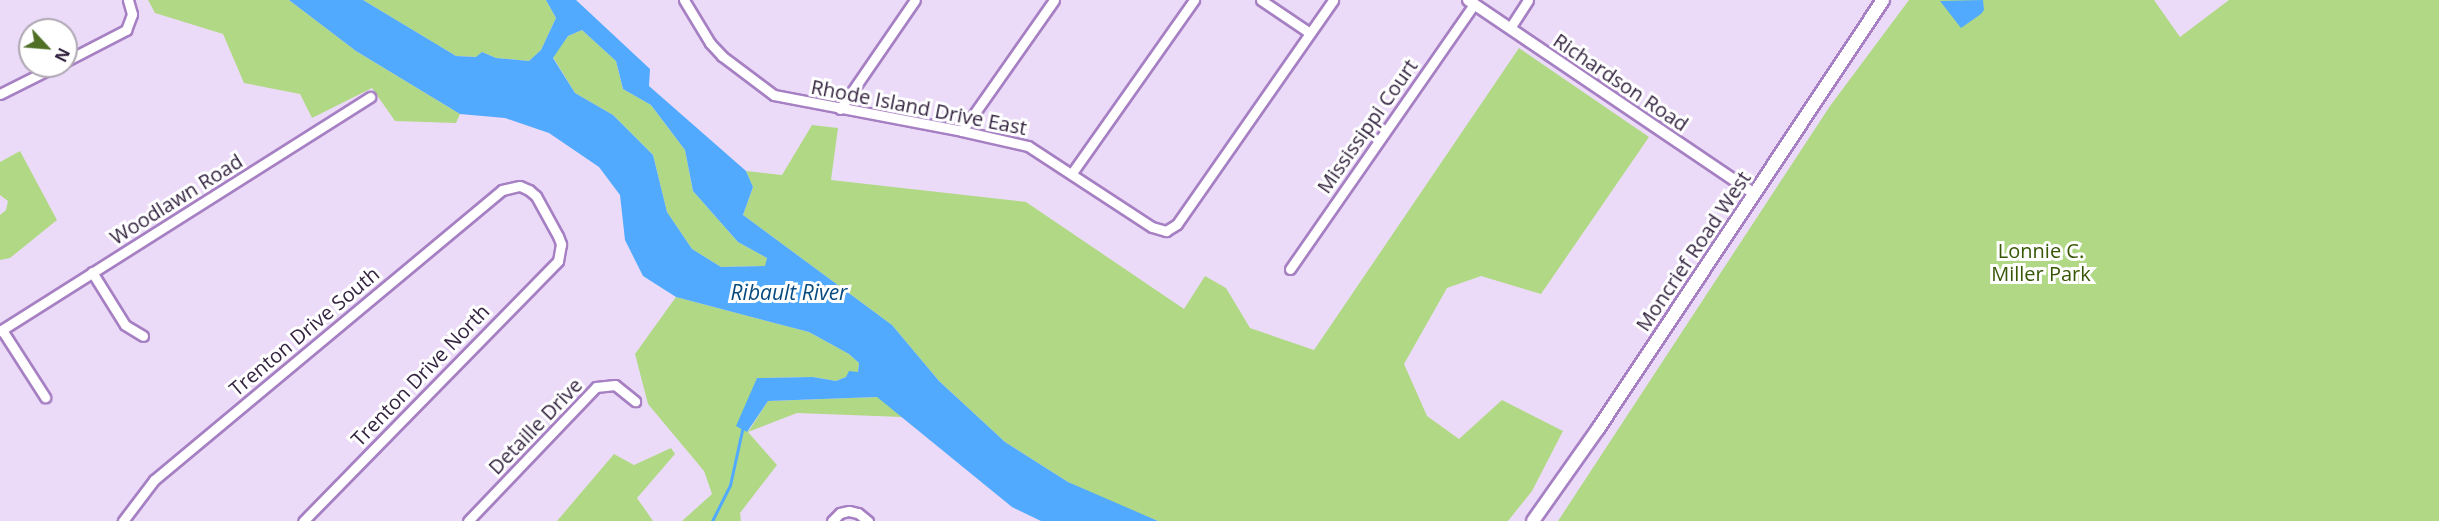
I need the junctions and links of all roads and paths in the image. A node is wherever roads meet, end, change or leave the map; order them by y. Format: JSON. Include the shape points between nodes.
{"nodes":[{"id":1,"x":128,"y":0,"type":"edge"},
{"id":2,"x":684,"y":0,"type":"edge"},
{"id":3,"x":915,"y":0,"type":"edge"},
{"id":4,"x":1054,"y":0,"type":"edge"},
{"id":5,"x":1194,"y":0,"type":"edge"},
{"id":6,"x":1261,"y":0,"type":"edge"},
{"id":7,"x":1334,"y":0,"type":"edge"},
{"id":8,"x":1528,"y":0,"type":"edge"},
{"id":9,"x":1882,"y":0,"type":"edge"},
{"id":10,"x":1471,"y":2,"type":"edge"},
{"id":11,"x":1509,"y":28,"type":"junction"},
{"id":12,"x":1310,"y":33,"type":"junction"},
{"id":13,"x":78,"y":55,"type":"edge"},
{"id":14,"x":32,"y":78,"type":"edge"},
{"id":15,"x":0,"y":94,"type":"edge"},
{"id":16,"x":370,"y":97,"type":"dead end"},
{"id":17,"x":840,"y":109,"type":"junction"},
{"id":18,"x":962,"y":131,"type":"junction"},
{"id":19,"x":1072,"y":173,"type":"junction"},
{"id":20,"x":1755,"y":194,"type":"junction"},
{"id":21,"x":561,"y":253,"type":"joint"},
{"id":22,"x":1290,"y":269,"type":"dead end"},
{"id":23,"x":92,"y":272,"type":"junction"},
{"id":24,"x":1,"y":330,"type":"edge"},
{"id":25,"x":142,"y":336,"type":"dead end"},
{"id":26,"x":45,"y":397,"type":"dead end"},
{"id":27,"x":635,"y":401,"type":"dead end"},
{"id":28,"x":123,"y":521,"type":"edge"},
{"id":29,"x":303,"y":521,"type":"edge"},
{"id":30,"x":468,"y":521,"type":"edge"},
{"id":31,"x":832,"y":521,"type":"edge"},
{"id":32,"x":868,"y":521,"type":"edge"},
{"id":33,"x":1533,"y":521,"type":"edge"}],
"edges":[{"from":1,"to":13,"type":"street","via":[[132,14],[126,30]]},
{"from":2,"to":17,"type":"street","name":"Rhode Island Drive East","via":[[710,43],[765,91],[785,99]]},
{"from":3,"to":17,"type":"street"},
{"from":4,"to":18,"type":"street"},
{"from":5,"to":19,"type":"street"},
{"from":6,"to":12,"type":"street"},
{"from":7,"to":12,"type":"street"},
{"from":8,"to":11,"type":"street"},
{"from":9,"to":20,"type":"main road","name":"Moncrief Road West"},
{"from":10,"to":11,"type":"street","name":"Richardson Road"},
{"from":10,"to":22,"type":"street","name":"Mississippi Court"},
{"from":11,"to":20,"type":"street","name":"Richardson Road"},
{"from":12,"to":19,"type":"street","name":"Rhode Island Drive East","via":[[1177,224],[1166,231],[1152,227]]},
{"from":14,"to":15,"type":"street"},
{"from":16,"to":23,"type":"street","name":"Woodlawn Road"},
{"from":17,"to":18,"type":"street","name":"Rhode Island Drive East"},
{"from":18,"to":19,"type":"street","name":"Rhode Island Drive East","via":[[1028,146]]},
{"from":20,"to":33,"type":"main road","name":"Moncrief Road West"},
{"from":21,"to":28,"type":"street","name":"Trenton Drive South","via":[[558,236],[536,196],[520,186],[502,190],[154,480]]},
{"from":21,"to":29,"type":"street","name":"Trenton Drive North","via":[[553,267]]},
{"from":23,"to":24,"type":"street","name":"Woodlawn Road"},
{"from":23,"to":25,"type":"street","via":[[125,325]]},
{"from":24,"to":26,"type":"street"},
{"from":27,"to":30,"type":"street","name":"Detaille Drive","via":[[615,385],[596,387]]},
{"from":31,"to":32,"type":"street","via":[[849,511]]}]}
